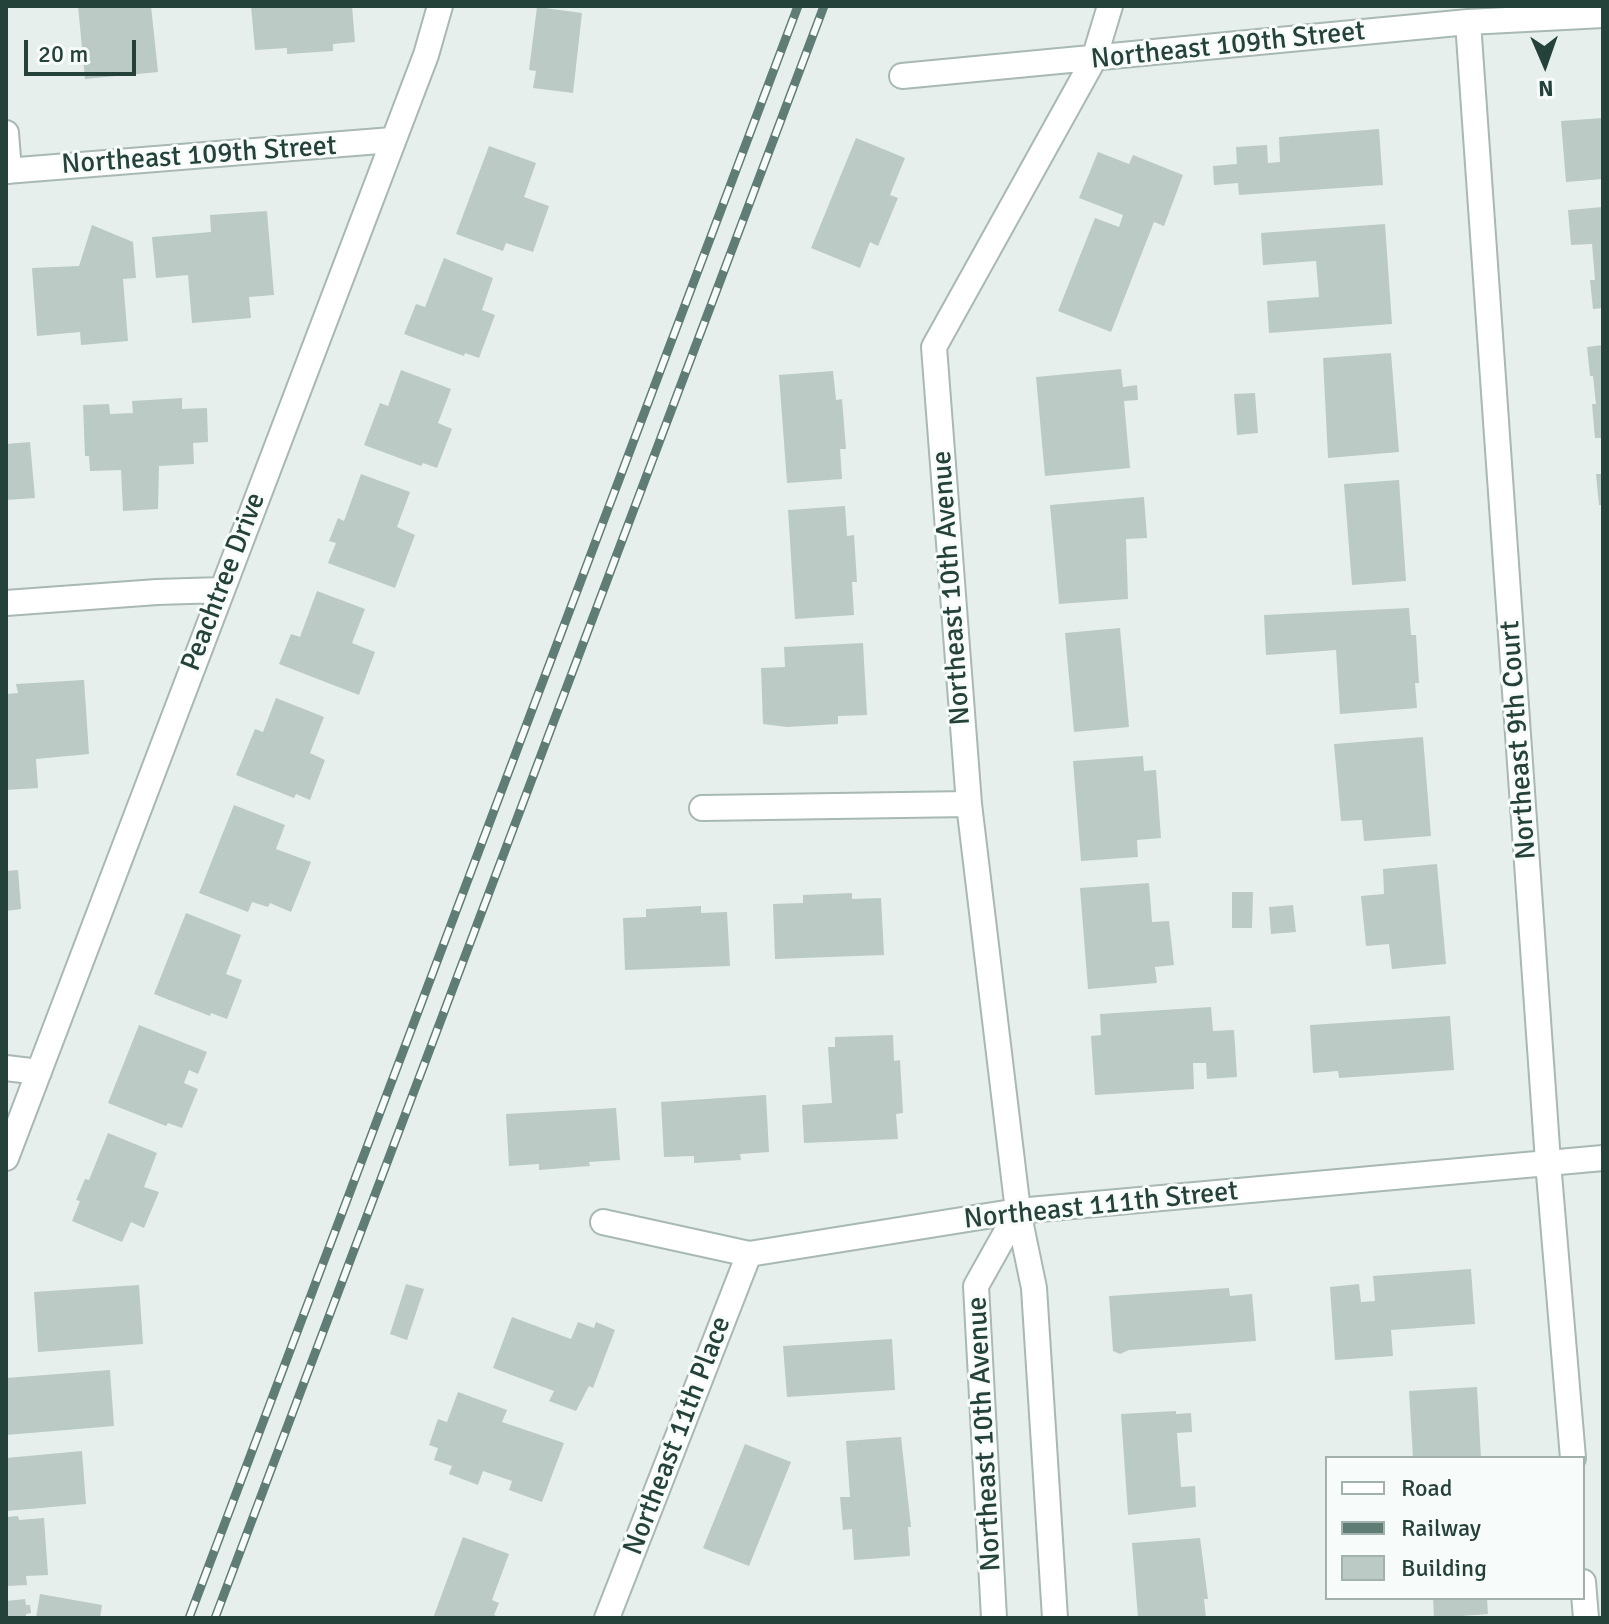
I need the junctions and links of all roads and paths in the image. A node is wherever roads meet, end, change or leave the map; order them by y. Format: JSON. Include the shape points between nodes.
{"nodes":[{"id":1,"x":440,"y":6,"type":"edge"},
{"id":2,"x":1110,"y":6,"type":"edge"},
{"id":3,"x":1603,"y":15,"type":"edge"},
{"id":4,"x":1468,"y":22,"type":"junction"},
{"id":5,"x":1094,"y":59,"type":"junction"},
{"id":6,"x":902,"y":76,"type":"dead end"},
{"id":7,"x":6,"y":133,"type":"edge"},
{"id":8,"x":392,"y":140,"type":"junction"},
{"id":9,"x":8,"y":171,"type":"edge"},
{"id":10,"x":221,"y":590,"type":"junction"},
{"id":11,"x":6,"y":603,"type":"edge"},
{"id":12,"x":969,"y":804,"type":"junction"},
{"id":13,"x":702,"y":808,"type":"dead end"},
{"id":14,"x":6,"y":1068,"type":"edge"},
{"id":15,"x":39,"y":1072,"type":"junction"},
{"id":16,"x":6,"y":1158,"type":"edge"},
{"id":17,"x":1603,"y":1158,"type":"edge"},
{"id":18,"x":1548,"y":1162,"type":"junction"},
{"id":19,"x":1018,"y":1211,"type":"junction"},
{"id":20,"x":603,"y":1222,"type":"dead end"},
{"id":21,"x":749,"y":1254,"type":"junction"},
{"id":22,"x":1573,"y":1456,"type":"edge"},
{"id":23,"x":607,"y":1618,"type":"edge"},
{"id":24,"x":994,"y":1618,"type":"edge"},
{"id":25,"x":1055,"y":1618,"type":"edge"}],
"edges":[{"from":1,"to":8,"type":"street","name":"Peachtree Drive"},
{"from":2,"to":5,"type":"street","name":"Northeast 10th Avenue"},
{"from":3,"to":4,"type":"street","name":"Northeast 109th Street"},
{"from":4,"to":5,"type":"street","name":"Northeast 109th Street"},
{"from":4,"to":18,"type":"street","name":"Northeast 9th Court"},
{"from":5,"to":6,"type":"street","name":"Northeast 109th Street"},
{"from":5,"to":12,"type":"street","name":"Northeast 10th Avenue","via":[[934,347]]},
{"from":7,"to":9,"type":"street"},
{"from":8,"to":9,"type":"street","name":"Northeast 109th Street"},
{"from":8,"to":10,"type":"street","name":"Peachtree Drive"},
{"from":10,"to":11,"type":"street"},
{"from":10,"to":15,"type":"street","name":"Peachtree Drive"},
{"from":12,"to":13,"type":"street"},
{"from":12,"to":19,"type":"street","name":"Northeast 10th Avenue"},
{"from":14,"to":15,"type":"street"},
{"from":15,"to":16,"type":"street","name":"Peachtree Drive"},
{"from":17,"to":18,"type":"street","name":"Northeast 111th Street"},
{"from":18,"to":19,"type":"street","name":"Northeast 111th Street"},
{"from":18,"to":22,"type":"street","name":"Northeast 9th Court"},
{"from":19,"to":21,"type":"street","name":"Northeast 111th Street"},
{"from":19,"to":24,"type":"street","name":"Northeast 10th Avenue","via":[[976,1286]]},
{"from":19,"to":25,"type":"street","name":"Northeast 10th Avenue","via":[[1034,1288]]},
{"from":20,"to":21,"type":"street","name":"Northeast 111th Street"},
{"from":21,"to":23,"type":"street","name":"Northeast 11th Place"}]}
